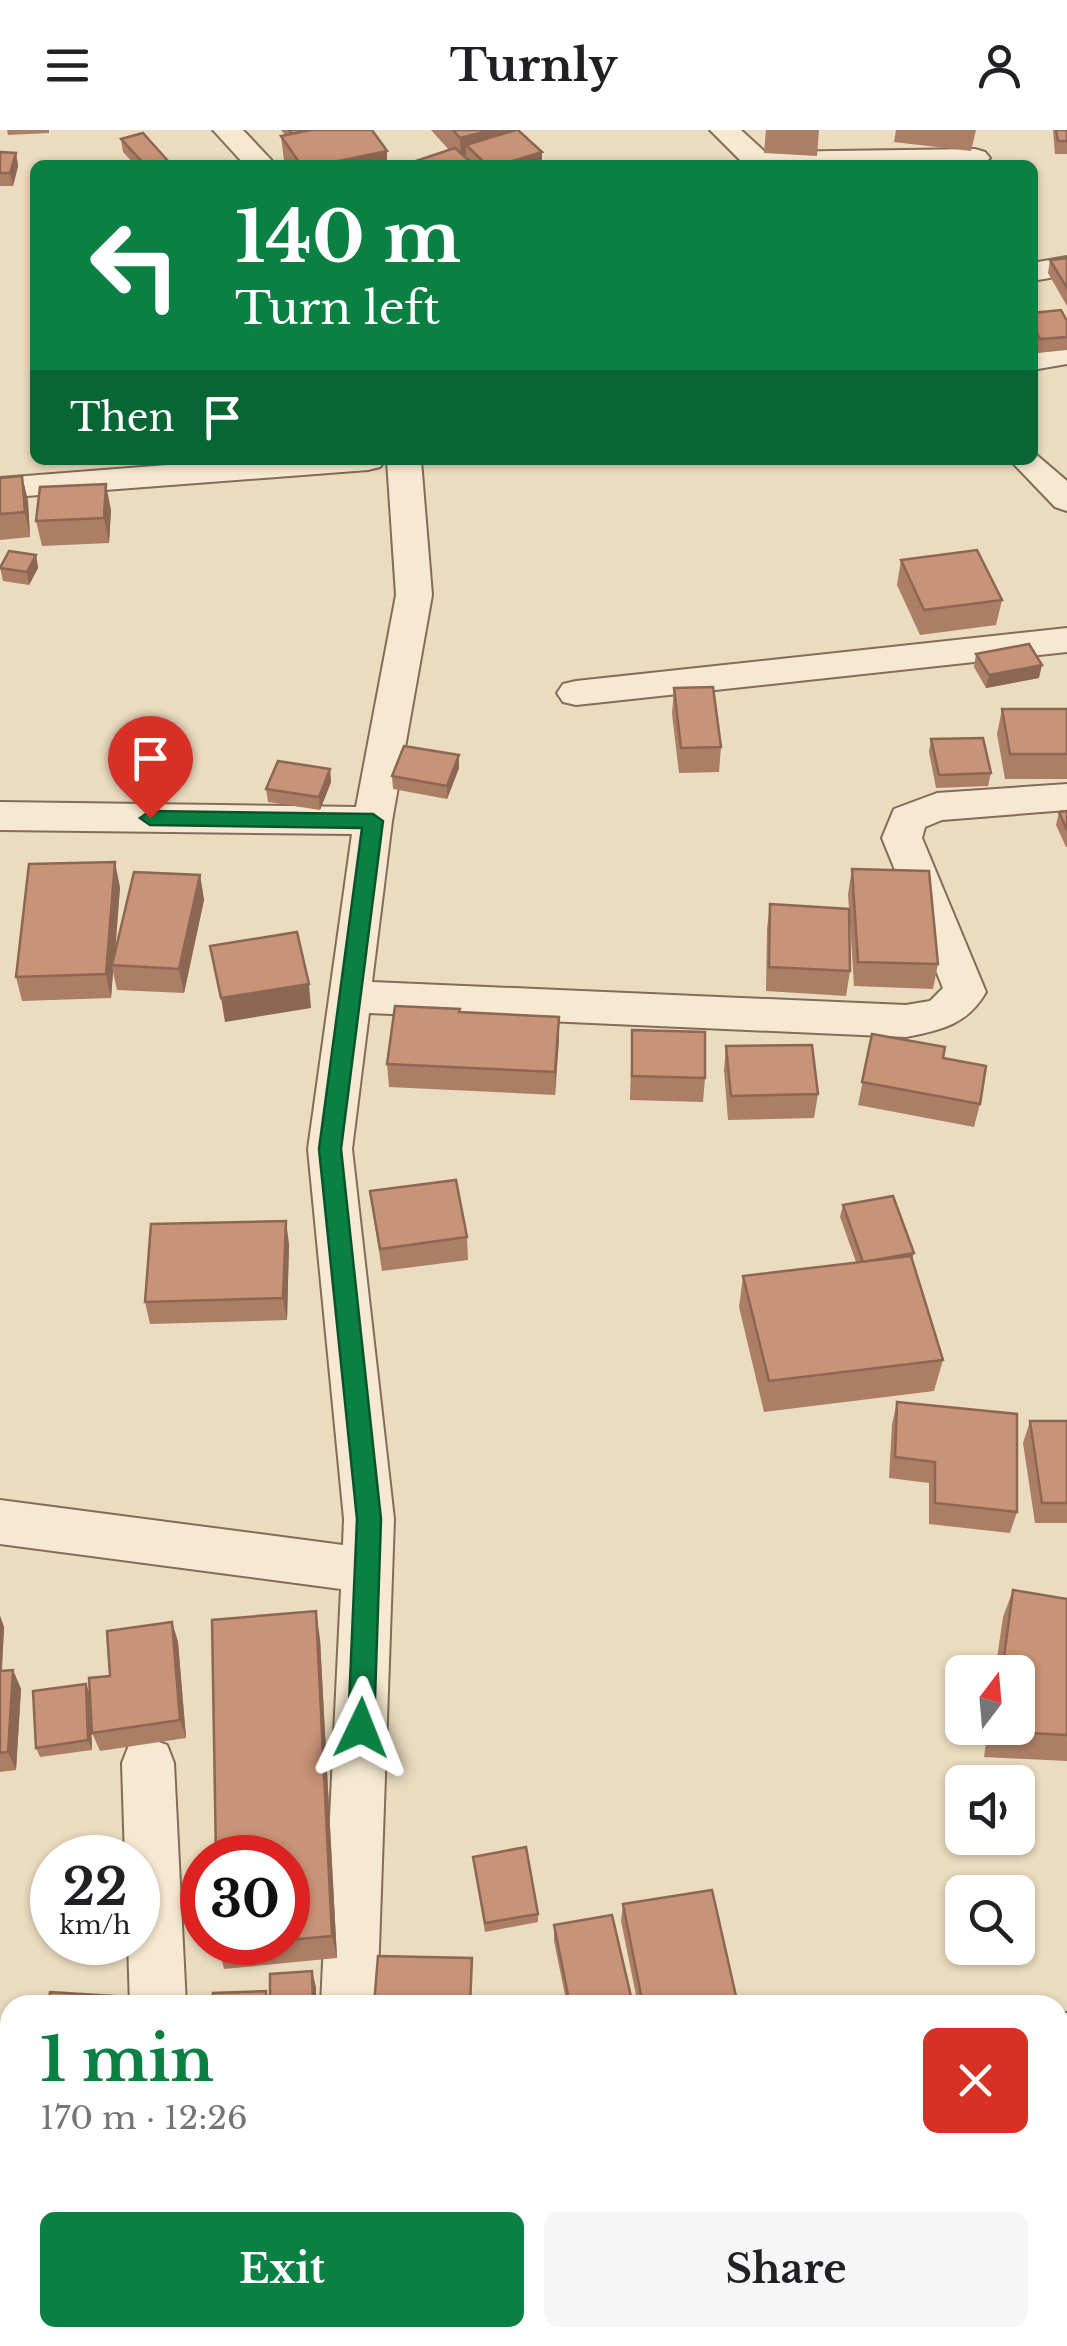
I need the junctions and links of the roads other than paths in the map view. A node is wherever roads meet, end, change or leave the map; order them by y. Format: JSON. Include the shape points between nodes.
{"nodes":[{"id":1,"x":227,"y":130,"type":"edge"},
{"id":2,"x":724,"y":130,"type":"edge"},
{"id":3,"x":975,"y":158,"type":"dead end"},
{"id":4,"x":256,"y":160,"type":"edge"},
{"id":5,"x":757,"y":160,"type":"edge"},
{"id":6,"x":889,"y":160,"type":"edge"},
{"id":7,"x":1067,"y":266,"type":"edge"},
{"id":8,"x":1038,"y":271,"type":"edge"},
{"id":9,"x":1067,"y":354,"type":"edge"},
{"id":10,"x":1038,"y":359,"type":"edge"},
{"id":11,"x":302,"y":465,"type":"edge"},
{"id":12,"x":404,"y":465,"type":"edge"},
{"id":13,"x":1032,"y":465,"type":"edge"},
{"id":14,"x":0,"y":488,"type":"edge"},
{"id":15,"x":1067,"y":500,"type":"edge"},
{"id":16,"x":1067,"y":640,"type":"edge"},
{"id":17,"x":576,"y":693,"type":"dead end"},
{"id":18,"x":1067,"y":797,"type":"edge"},
{"id":19,"x":0,"y":816,"type":"edge"},
{"id":20,"x":373,"y":821,"type":"junction"},
{"id":21,"x":352,"y":997,"type":"junction"},
{"id":22,"x":0,"y":1522,"type":"edge"},
{"id":23,"x":367,"y":1570,"type":"junction"},
{"id":24,"x":148,"y":1762,"type":"dead end"},
{"id":25,"x":158,"y":1995,"type":"edge"},
{"id":26,"x":349,"y":1995,"type":"edge"}],
"edges":[{"from":1,"to":4,"type":"street"},
{"from":2,"to":5,"type":"street"},
{"from":3,"to":6,"type":"street"},
{"from":7,"to":8,"type":"street"},
{"from":9,"to":10,"type":"street"},
{"from":11,"to":14,"type":"street"},
{"from":12,"to":20,"type":"street","via":[[414,595]]},
{"from":13,"to":15,"type":"street"},
{"from":16,"to":17,"type":"street"},
{"from":18,"to":21,"type":"street","via":[[936,807],[908,819],[902,838],[965,992],[942,1014],[906,1021]]},
{"from":19,"to":20,"type":"street"},
{"from":20,"to":21,"type":"street"},
{"from":21,"to":23,"type":"street","via":[[330,1149],[369,1519]]},
{"from":22,"to":23,"type":"street"},
{"from":23,"to":26,"type":"street"},
{"from":24,"to":25,"type":"street"}]}
